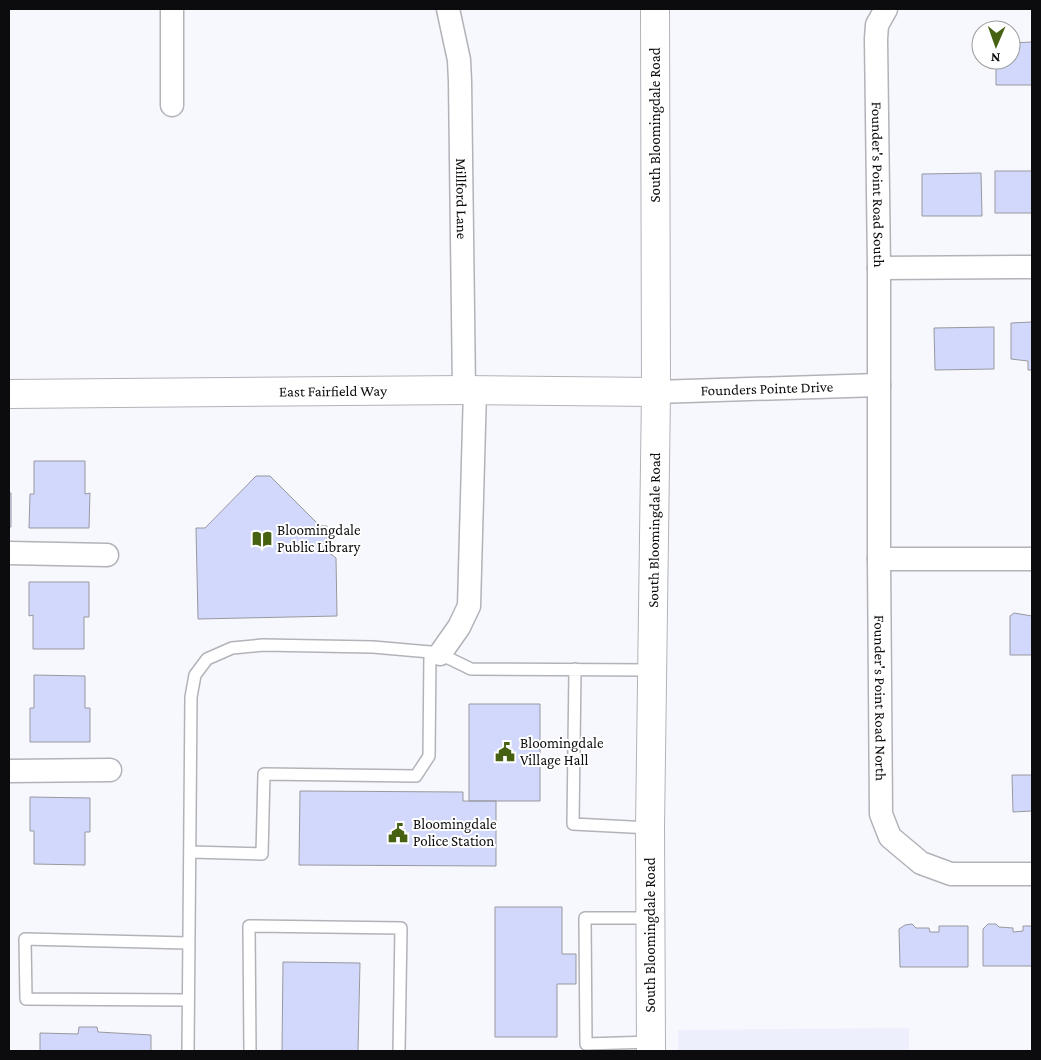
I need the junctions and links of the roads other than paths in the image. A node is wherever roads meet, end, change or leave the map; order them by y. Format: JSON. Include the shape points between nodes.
{"nodes":[{"id":1,"x":172,"y":9,"type":"edge"},
{"id":2,"x":448,"y":9,"type":"edge"},
{"id":3,"x":655,"y":9,"type":"edge"},
{"id":4,"x":886,"y":9,"type":"edge"},
{"id":5,"x":172,"y":105,"type":"dead end"},
{"id":6,"x":1032,"y":267,"type":"edge"},
{"id":7,"x":878,"y":268,"type":"junction"},
{"id":8,"x":879,"y":386,"type":"junction"},
{"id":9,"x":469,"y":390,"type":"junction"},
{"id":10,"x":656,"y":392,"type":"junction"},
{"id":11,"x":9,"y":394,"type":"edge"},
{"id":12,"x":9,"y":553,"type":"edge"},
{"id":13,"x":107,"y":555,"type":"dead end"},
{"id":14,"x":879,"y":559,"type":"junction"},
{"id":15,"x":1032,"y":559,"type":"edge"},
{"id":16,"x":435,"y":653,"type":"junction"},
{"id":17,"x":575,"y":669,"type":"junction"},
{"id":18,"x":654,"y":670,"type":"junction"},
{"id":19,"x":110,"y":770,"type":"dead end"},
{"id":20,"x":9,"y":771,"type":"edge"},
{"id":21,"x":650,"y":828,"type":"junction"},
{"id":22,"x":190,"y":852,"type":"junction"},
{"id":23,"x":1032,"y":874,"type":"edge"},
{"id":24,"x":650,"y":918,"type":"junction"},
{"id":25,"x":188,"y":943,"type":"junction"},
{"id":26,"x":188,"y":1000,"type":"junction"},
{"id":27,"x":651,"y":1047,"type":"edge"},
{"id":28,"x":188,"y":1051,"type":"edge"},
{"id":29,"x":250,"y":1051,"type":"edge"},
{"id":30,"x":399,"y":1051,"type":"edge"}],
"edges":[{"from":1,"to":5,"type":"street"},
{"from":2,"to":9,"type":"street","name":"Millford Lane","via":[[459,60]]},
{"from":3,"to":10,"type":"main road","name":"South Bloomingdale Road"},
{"from":4,"to":7,"type":"street","name":"Founder's Point Road South","via":[[877,25],[876,39]]},
{"from":6,"to":7,"type":"street","name":"Founder's Point Road South"},
{"from":7,"to":8,"type":"street"},
{"from":8,"to":10,"type":"street","name":"Founders Pointe Drive"},
{"from":8,"to":14,"type":"street"},
{"from":9,"to":10,"type":"main road","name":"East Fairfield Way"},
{"from":9,"to":11,"type":"main road","name":"East Fairfield Way"},
{"from":9,"to":16,"type":"street","name":"Millford Lane","via":[[470,606],[459,627]]},
{"from":10,"to":18,"type":"main road","name":"South Bloomingdale Road"},
{"from":12,"to":13,"type":"street"},
{"from":14,"to":15,"type":"street"},
{"from":14,"to":23,"type":"street","name":"Founder's Point Road North","via":[[880,814],[890,837],[921,863],[951,874]]},
{"from":16,"to":17,"type":"lane","via":[[471,669]]},
{"from":16,"to":22,"type":"lane","via":[[263,645],[232,648],[207,659],[195,675],[191,697]]},
{"from":16,"to":22,"type":"lane","via":[[428,756],[416,776],[264,774],[262,854]]},
{"from":17,"to":18,"type":"lane"},
{"from":17,"to":21,"type":"lane","via":[[573,824]]},
{"from":18,"to":21,"type":"main road","name":"South Bloomingdale Road"},
{"from":19,"to":20,"type":"street"},
{"from":21,"to":24,"type":"main road","name":"South Bloomingdale Road"},
{"from":22,"to":25,"type":"lane"},
{"from":24,"to":27,"type":"main road","name":"South Bloomingdale Road"},
{"from":24,"to":27,"type":"lane","via":[[585,918],[586,1044]]},
{"from":25,"to":26,"type":"lane"},
{"from":25,"to":26,"type":"lane","via":[[25,939],[26,999]]},
{"from":26,"to":28,"type":"lane"},
{"from":29,"to":30,"type":"lane","via":[[248,926],[401,928]]}]}
